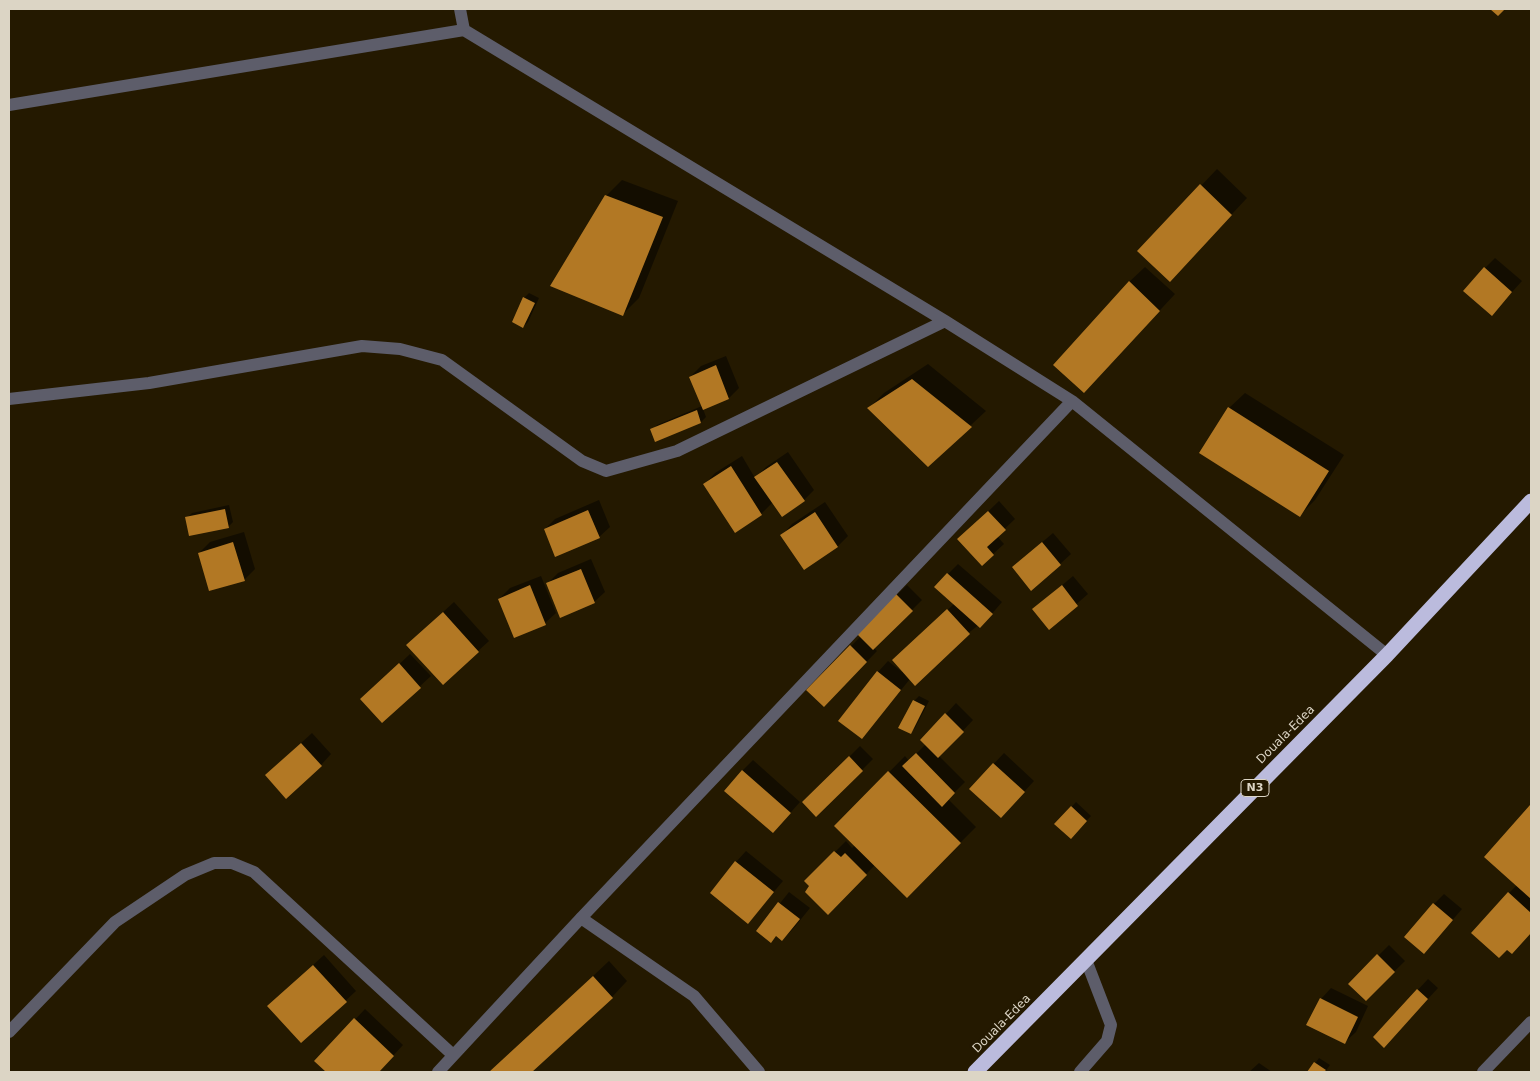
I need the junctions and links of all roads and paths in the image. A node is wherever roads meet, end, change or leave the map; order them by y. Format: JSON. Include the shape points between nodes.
{"nodes":[{"id":1,"x":460,"y":9,"type":"edge"},
{"id":2,"x":464,"y":30,"type":"junction"},
{"id":3,"x":9,"y":106,"type":"edge"},
{"id":4,"x":945,"y":321,"type":"junction"},
{"id":5,"x":9,"y":399,"type":"edge"},
{"id":6,"x":1072,"y":401,"type":"junction"},
{"id":7,"x":1531,"y":501,"type":"edge"},
{"id":8,"x":1387,"y":655,"type":"junction"},
{"id":9,"x":580,"y":918,"type":"junction"},
{"id":10,"x":1086,"y":960,"type":"junction"},
{"id":11,"x":1531,"y":1022,"type":"edge"},
{"id":12,"x":9,"y":1032,"type":"edge"},
{"id":13,"x":453,"y":1055,"type":"junction"},
{"id":14,"x":438,"y":1072,"type":"edge"},
{"id":15,"x":759,"y":1072,"type":"edge"},
{"id":16,"x":975,"y":1072,"type":"edge"},
{"id":17,"x":1080,"y":1072,"type":"edge"},
{"id":18,"x":1484,"y":1072,"type":"edge"}],
"edges":[{"from":1,"to":2,"type":"street"},
{"from":2,"to":3,"type":"street"},
{"from":2,"to":4,"type":"street"},
{"from":4,"to":5,"type":"street","via":[[677,451],[606,471],[582,461],[442,360],[400,349],[362,346],[149,383]]},
{"from":4,"to":6,"type":"street"},
{"from":6,"to":8,"type":"street"},
{"from":6,"to":9,"type":"street"},
{"from":7,"to":8,"type":"highway","name":"Douala-Edea","number":"N3"},
{"from":8,"to":10,"type":"highway","name":"Douala-Edea","number":"N3"},
{"from":9,"to":13,"type":"street"},
{"from":9,"to":15,"type":"street","via":[[694,996]]},
{"from":10,"to":16,"type":"highway","name":"Douala-Edea","number":"N3"},
{"from":10,"to":17,"type":"street","via":[[1111,1025],[1107,1040]]},
{"from":11,"to":18,"type":"street"},
{"from":12,"to":13,"type":"street","via":[[115,922],[184,875],[214,863],[232,863],[254,872]]},
{"from":13,"to":14,"type":"street"}]}
